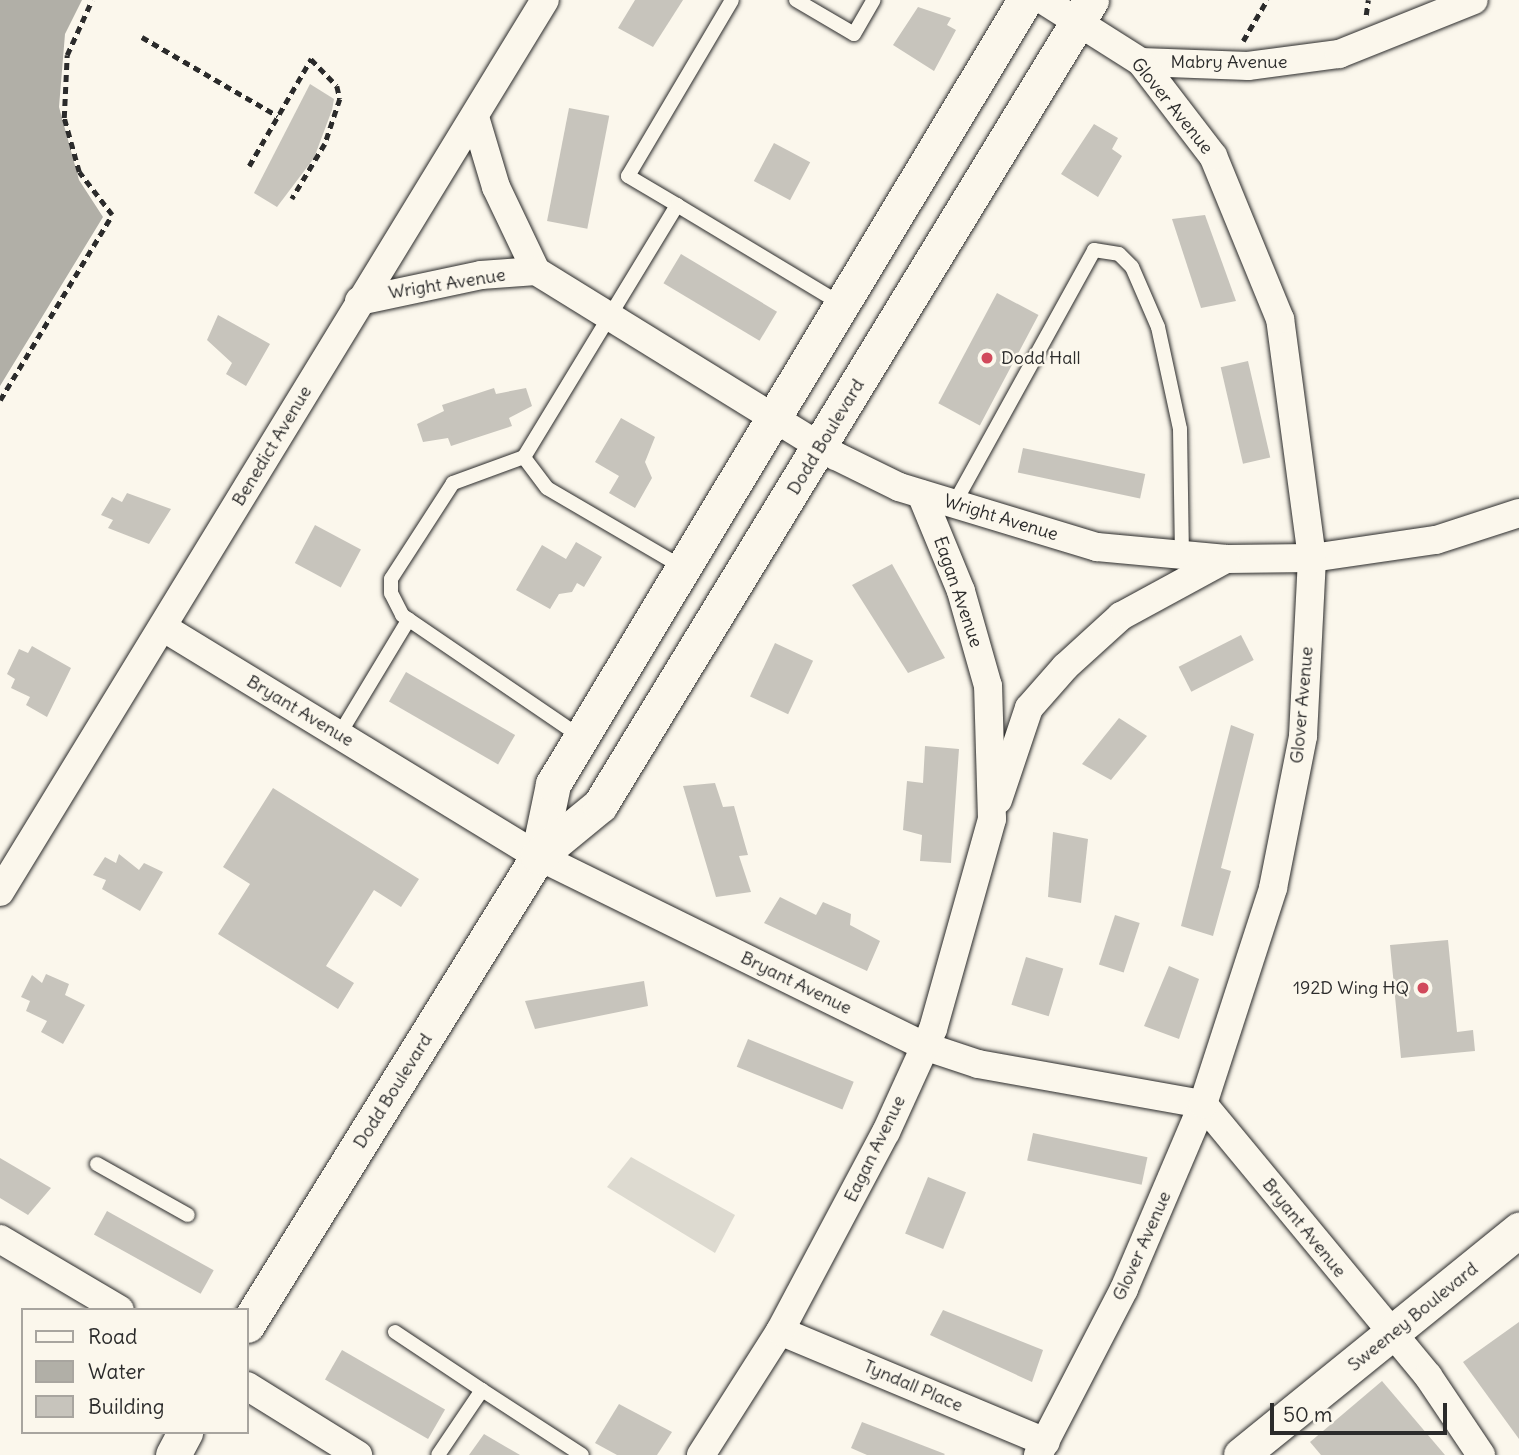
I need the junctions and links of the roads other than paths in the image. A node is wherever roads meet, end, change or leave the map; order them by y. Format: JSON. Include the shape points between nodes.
{"nodes":[{"id":1,"x":545,"y":0,"type":"edge"},
{"id":2,"x":732,"y":0,"type":"edge"},
{"id":3,"x":796,"y":0,"type":"edge"},
{"id":4,"x":874,"y":0,"type":"edge"},
{"id":5,"x":1025,"y":0,"type":"edge"},
{"id":6,"x":1043,"y":0,"type":"edge"},
{"id":7,"x":1474,"y":0,"type":"edge"},
{"id":8,"x":1085,"y":10,"type":"edge"},
{"id":9,"x":1140,"y":62,"type":"junction"},
{"id":10,"x":475,"y":117,"type":"junction"},
{"id":11,"x":677,"y":205,"type":"junction"},
{"id":12,"x":536,"y":271,"type":"junction"},
{"id":13,"x":359,"y":301,"type":"junction"},
{"id":14,"x":841,"y":304,"type":"junction"},
{"id":15,"x":613,"y":317,"type":"junction"},
{"id":16,"x":773,"y":414,"type":"junction"},
{"id":17,"x":821,"y":445,"type":"junction"},
{"id":18,"x":524,"y":457,"type":"junction"},
{"id":19,"x":921,"y":494,"type":"junction"},
{"id":20,"x":954,"y":504,"type":"junction"},
{"id":21,"x":1519,"y":513,"type":"edge"},
{"id":22,"x":1182,"y":555,"type":"junction"},
{"id":23,"x":1312,"y":558,"type":"junction"},
{"id":24,"x":1226,"y":559,"type":"junction"},
{"id":25,"x":682,"y":567,"type":"junction"},
{"id":26,"x":409,"y":619,"type":"junction"},
{"id":27,"x":164,"y":628,"type":"junction"},
{"id":28,"x":339,"y":735,"type":"junction"},
{"id":29,"x":581,"y":737,"type":"junction"},
{"id":30,"x":992,"y":819,"type":"junction"},
{"id":31,"x":538,"y":856,"type":"junction"},
{"id":32,"x":0,"y":892,"type":"edge"},
{"id":33,"x":923,"y":1046,"type":"junction"},
{"id":34,"x":1203,"y":1104,"type":"junction"},
{"id":35,"x":97,"y":1164,"type":"dead end"},
{"id":36,"x":188,"y":1215,"type":"dead end"},
{"id":37,"x":1519,"y":1230,"type":"edge"},
{"id":38,"x":0,"y":1239,"type":"edge"},
{"id":39,"x":117,"y":1308,"type":"edge"},
{"id":40,"x":248,"y":1323,"type":"edge"},
{"id":41,"x":780,"y":1331,"type":"junction"},
{"id":42,"x":395,"y":1332,"type":"dead end"},
{"id":43,"x":1391,"y":1336,"type":"junction"},
{"id":44,"x":248,"y":1387,"type":"edge"},
{"id":45,"x":482,"y":1391,"type":"junction"},
{"id":46,"x":184,"y":1434,"type":"edge"},
{"id":47,"x":1042,"y":1448,"type":"edge"},
{"id":48,"x":173,"y":1455,"type":"edge"},
{"id":49,"x":358,"y":1455,"type":"edge"},
{"id":50,"x":438,"y":1455,"type":"edge"},
{"id":51,"x":582,"y":1455,"type":"edge"},
{"id":52,"x":701,"y":1455,"type":"edge"},
{"id":53,"x":1241,"y":1455,"type":"edge"},
{"id":54,"x":1481,"y":1455,"type":"edge"}],
"edges":[{"from":1,"to":10,"type":"street","name":"Benedict Avenue"},
{"from":2,"to":11,"type":"lane","via":[[628,176]]},
{"from":3,"to":4,"type":"lane","via":[[854,34]]},
{"from":5,"to":14,"type":"street","name":"Dodd Boulevard"},
{"from":6,"to":8,"type":"street","name":"Glover Avenue"},
{"from":7,"to":9,"type":"street","name":"Mabry Avenue","via":[[1339,54],[1228,65]]},
{"from":8,"to":9,"type":"street","name":"Glover Avenue"},
{"from":8,"to":17,"type":"street","name":"Dodd Boulevard"},
{"from":9,"to":23,"type":"street","name":"Glover Avenue","via":[[1213,156],[1280,319]]},
{"from":10,"to":12,"type":"street","name":"Wright Avenue","via":[[496,187]]},
{"from":10,"to":13,"type":"street","name":"Benedict Avenue"},
{"from":11,"to":14,"type":"lane"},
{"from":11,"to":15,"type":"lane"},
{"from":12,"to":13,"type":"street","name":"Wright Avenue","via":[[481,275]]},
{"from":12,"to":15,"type":"street","name":"Wright Avenue"},
{"from":13,"to":27,"type":"street","name":"Benedict Avenue"},
{"from":14,"to":16,"type":"street","name":"Dodd Boulevard"},
{"from":15,"to":16,"type":"street","name":"Wright Avenue"},
{"from":15,"to":18,"type":"lane"},
{"from":16,"to":17,"type":"street","name":"Wright Avenue"},
{"from":16,"to":25,"type":"street","name":"Dodd Boulevard"},
{"from":17,"to":19,"type":"street","name":"Wright Avenue"},
{"from":17,"to":31,"type":"street","name":"Dodd Boulevard","via":[[600,805]]},
{"from":18,"to":25,"type":"lane","via":[[547,488]]},
{"from":18,"to":26,"type":"lane","via":[[453,483],[391,579],[396,605]]},
{"from":19,"to":20,"type":"street","name":"Wright Avenue"},
{"from":19,"to":30,"type":"street","name":"Eagan Avenue","via":[[961,591],[988,686]]},
{"from":20,"to":22,"type":"street","name":"Wright Avenue","via":[[1097,547]]},
{"from":20,"to":22,"type":"lane","via":[[1094,250],[1119,254],[1132,267],[1158,327],[1180,429]]},
{"from":21,"to":23,"type":"street","name":"Wright Avenue","via":[[1436,540]]},
{"from":22,"to":24,"type":"street","name":"Wright Avenue"},
{"from":23,"to":24,"type":"street","name":"Wright Avenue"},
{"from":23,"to":34,"type":"street","name":"Glover Avenue","via":[[1303,736],[1273,888]]},
{"from":24,"to":30,"type":"street","name":"Eagan Avenue","via":[[1121,616],[1065,667],[1029,708]]},
{"from":25,"to":29,"type":"street","name":"Dodd Boulevard"},
{"from":26,"to":28,"type":"lane"},
{"from":26,"to":29,"type":"lane"},
{"from":27,"to":28,"type":"street","name":"Bryant Avenue"},
{"from":27,"to":32,"type":"street","name":"Benedict Avenue"},
{"from":28,"to":31,"type":"street","name":"Bryant Avenue"},
{"from":29,"to":31,"type":"street","name":"Dodd Boulevard","via":[[553,784]]},
{"from":30,"to":33,"type":"street","name":"Eagan Avenue"},
{"from":31,"to":33,"type":"street","name":"Bryant Avenue"},
{"from":31,"to":40,"type":"street","name":"Dodd Boulevard"},
{"from":33,"to":34,"type":"street","name":"Bryant Avenue","via":[[978,1064]]},
{"from":33,"to":41,"type":"street","name":"Eagan Avenue","via":[[886,1132]]},
{"from":34,"to":43,"type":"street","name":"Bryant Avenue"},
{"from":34,"to":47,"type":"street","name":"Glover Avenue","via":[[1124,1289]]},
{"from":35,"to":36,"type":"lane"},
{"from":37,"to":43,"type":"street","name":"Sweeney Boulevard"},
{"from":38,"to":39,"type":"street"},
{"from":41,"to":47,"type":"street","name":"Tyndall Place"},
{"from":41,"to":52,"type":"street","name":"Eagan Avenue"},
{"from":42,"to":45,"type":"lane"},
{"from":43,"to":53,"type":"street","name":"Sweeney Boulevard"},
{"from":43,"to":54,"type":"street","name":"Bryant Avenue","via":[[1428,1376]]},
{"from":44,"to":49,"type":"street"},
{"from":45,"to":50,"type":"lane"},
{"from":45,"to":51,"type":"lane"},
{"from":46,"to":48,"type":"street"}]}
